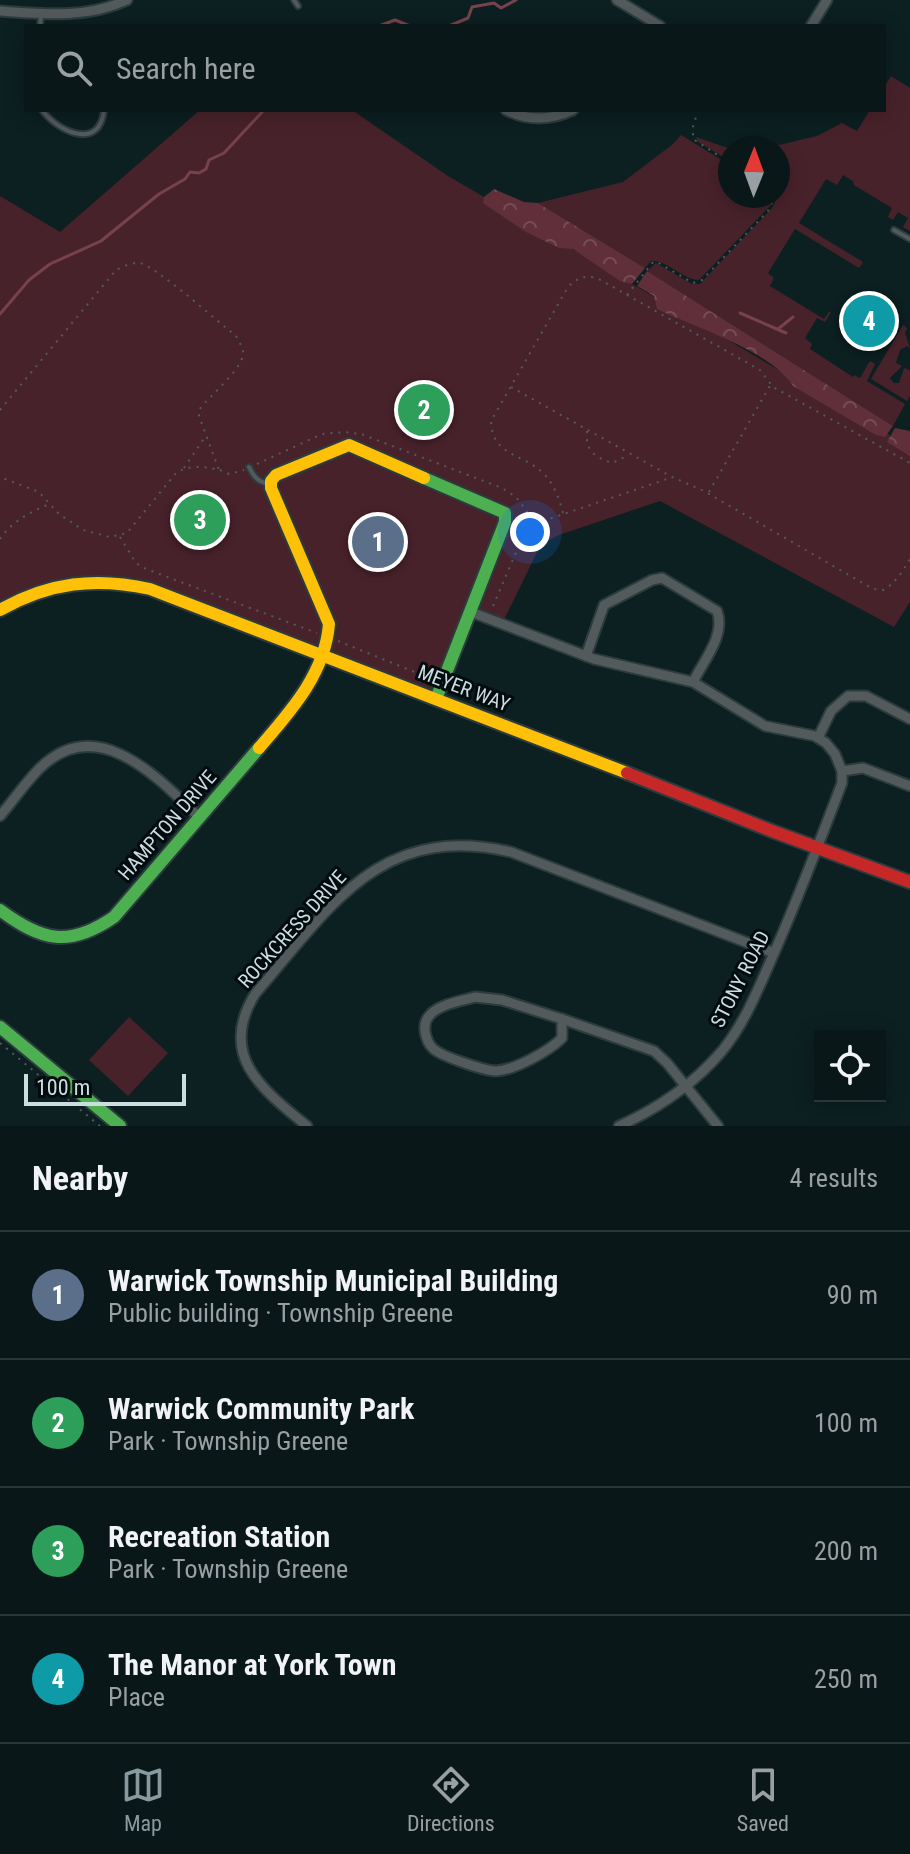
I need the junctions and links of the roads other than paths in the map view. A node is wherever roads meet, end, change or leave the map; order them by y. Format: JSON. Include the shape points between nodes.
{"nodes":[{"id":1,"x":294,"y":0,"type":"edge"},
{"id":2,"x":617,"y":0,"type":"edge"},
{"id":3,"x":827,"y":0,"type":"edge"},
{"id":4,"x":121,"y":1,"type":"edge"},
{"id":5,"x":298,"y":6,"type":"dead end"},
{"id":6,"x":0,"y":11,"type":"edge"},
{"id":7,"x":643,"y":16,"type":"junction"},
{"id":8,"x":42,"y":22,"type":"edge"},
{"id":9,"x":638,"y":24,"type":"edge"},
{"id":10,"x":657,"y":24,"type":"edge"},
{"id":11,"x":812,"y":24,"type":"edge"},
{"id":12,"x":44,"y":112,"type":"edge"},
{"id":13,"x":104,"y":112,"type":"edge"},
{"id":14,"x":511,"y":112,"type":"edge"},
{"id":15,"x":569,"y":112,"type":"edge"},
{"id":16,"x":894,"y":230,"type":"dead end"},
{"id":17,"x":910,"y":239,"type":"edge"},
{"id":18,"x":249,"y":467,"type":"dead end"},
{"id":19,"x":271,"y":484,"type":"junction"},
{"id":20,"x":0,"y":610,"type":"edge"},
{"id":21,"x":471,"y":612,"type":"junction"},
{"id":22,"x":319,"y":654,"type":"junction"},
{"id":23,"x":590,"y":658,"type":"junction"},
{"id":24,"x":693,"y":682,"type":"junction"},
{"id":25,"x":436,"y":699,"type":"junction"},
{"id":26,"x":910,"y":719,"type":"edge"},
{"id":27,"x":818,"y":738,"type":"junction"},
{"id":28,"x":842,"y":771,"type":"junction"},
{"id":29,"x":910,"y":786,"type":"edge"},
{"id":30,"x":0,"y":816,"type":"edge"},
{"id":31,"x":200,"y":818,"type":"junction"},
{"id":32,"x":817,"y":847,"type":"junction"},
{"id":33,"x":910,"y":882,"type":"edge"},
{"id":34,"x":0,"y":910,"type":"edge"},
{"id":35,"x":774,"y":953,"type":"junction"},
{"id":36,"x":562,"y":1019,"type":"junction"},
{"id":37,"x":0,"y":1027,"type":"edge"},
{"id":38,"x":686,"y":1087,"type":"junction"},
{"id":39,"x":120,"y":1126,"type":"edge"},
{"id":40,"x":307,"y":1126,"type":"edge"},
{"id":41,"x":619,"y":1126,"type":"edge"},
{"id":42,"x":718,"y":1126,"type":"edge"}],
"edges":[{"from":1,"to":5,"type":"lane"},
{"from":2,"to":7,"type":"street"},
{"from":3,"to":11,"type":"street"},
{"from":4,"to":8,"type":"street"},
{"from":6,"to":8,"type":"street"},
{"from":7,"to":9,"type":"street"},
{"from":7,"to":10,"type":"street"},
{"from":12,"to":13,"type":"lane","via":[[79,135],[95,129]]},
{"from":14,"to":15,"type":"street","via":[[537,118]]},
{"from":16,"to":17,"type":"lane"},
{"from":18,"to":19,"type":"lane","via":[[262,483]]},
{"from":19,"to":21,"type":"street","via":[[276,475],[349,445],[505,513]]},
{"from":19,"to":22,"type":"street","name":"HAMPTON DRIVE","via":[[329,624]]},
{"from":20,"to":22,"type":"street","name":"MEYER WAY","via":[[51,587],[92,580],[128,583]]},
{"from":21,"to":23,"type":"street"},
{"from":21,"to":25,"type":"street"},
{"from":22,"to":25,"type":"street","name":"MEYER WAY"},
{"from":22,"to":31,"type":"street","name":"HAMPTON DRIVE","via":[[300,701]]},
{"from":23,"to":24,"type":"street"},
{"from":23,"to":24,"type":"street","via":[[604,605],[662,578],[717,611],[720,621],[720,631]]},
{"from":24,"to":27,"type":"street","via":[[765,726]]},
{"from":25,"to":32,"type":"street","name":"MEYER WAY"},
{"from":26,"to":27,"type":"street","via":[[866,696],[848,696],[831,711]]},
{"from":27,"to":28,"type":"street","via":[[831,748]]},
{"from":28,"to":29,"type":"street","via":[[863,768]]},
{"from":28,"to":32,"type":"street","name":"STONY ROAD"},
{"from":30,"to":31,"type":"street","via":[[52,759],[86,747],[128,756]]},
{"from":31,"to":34,"type":"street","name":"HAMPTON DRIVE","via":[[114,917],[93,932],[62,939],[38,935]]},
{"from":32,"to":33,"type":"street","name":"MEYER WAY"},
{"from":32,"to":35,"type":"street","name":"STONY ROAD"},
{"from":35,"to":38,"type":"street","name":"STONY ROAD","via":[[732,1037]]},
{"from":35,"to":40,"type":"street","name":"ROCKCRESS DRIVE","via":[[511,852],[455,845],[401,856],[369,872],[337,899],[255,994],[246,1012],[242,1043],[248,1068],[266,1092]]},
{"from":36,"to":36,"type":"street","via":[[562,1038],[550,1050],[496,1071],[435,1051],[424,1027],[438,1009],[475,997]]},
{"from":36,"to":38,"type":"street","via":[[654,1051]]},
{"from":37,"to":39,"type":"street"},
{"from":38,"to":41,"type":"street","name":"STONY ROAD"},
{"from":38,"to":42,"type":"street"}]}
